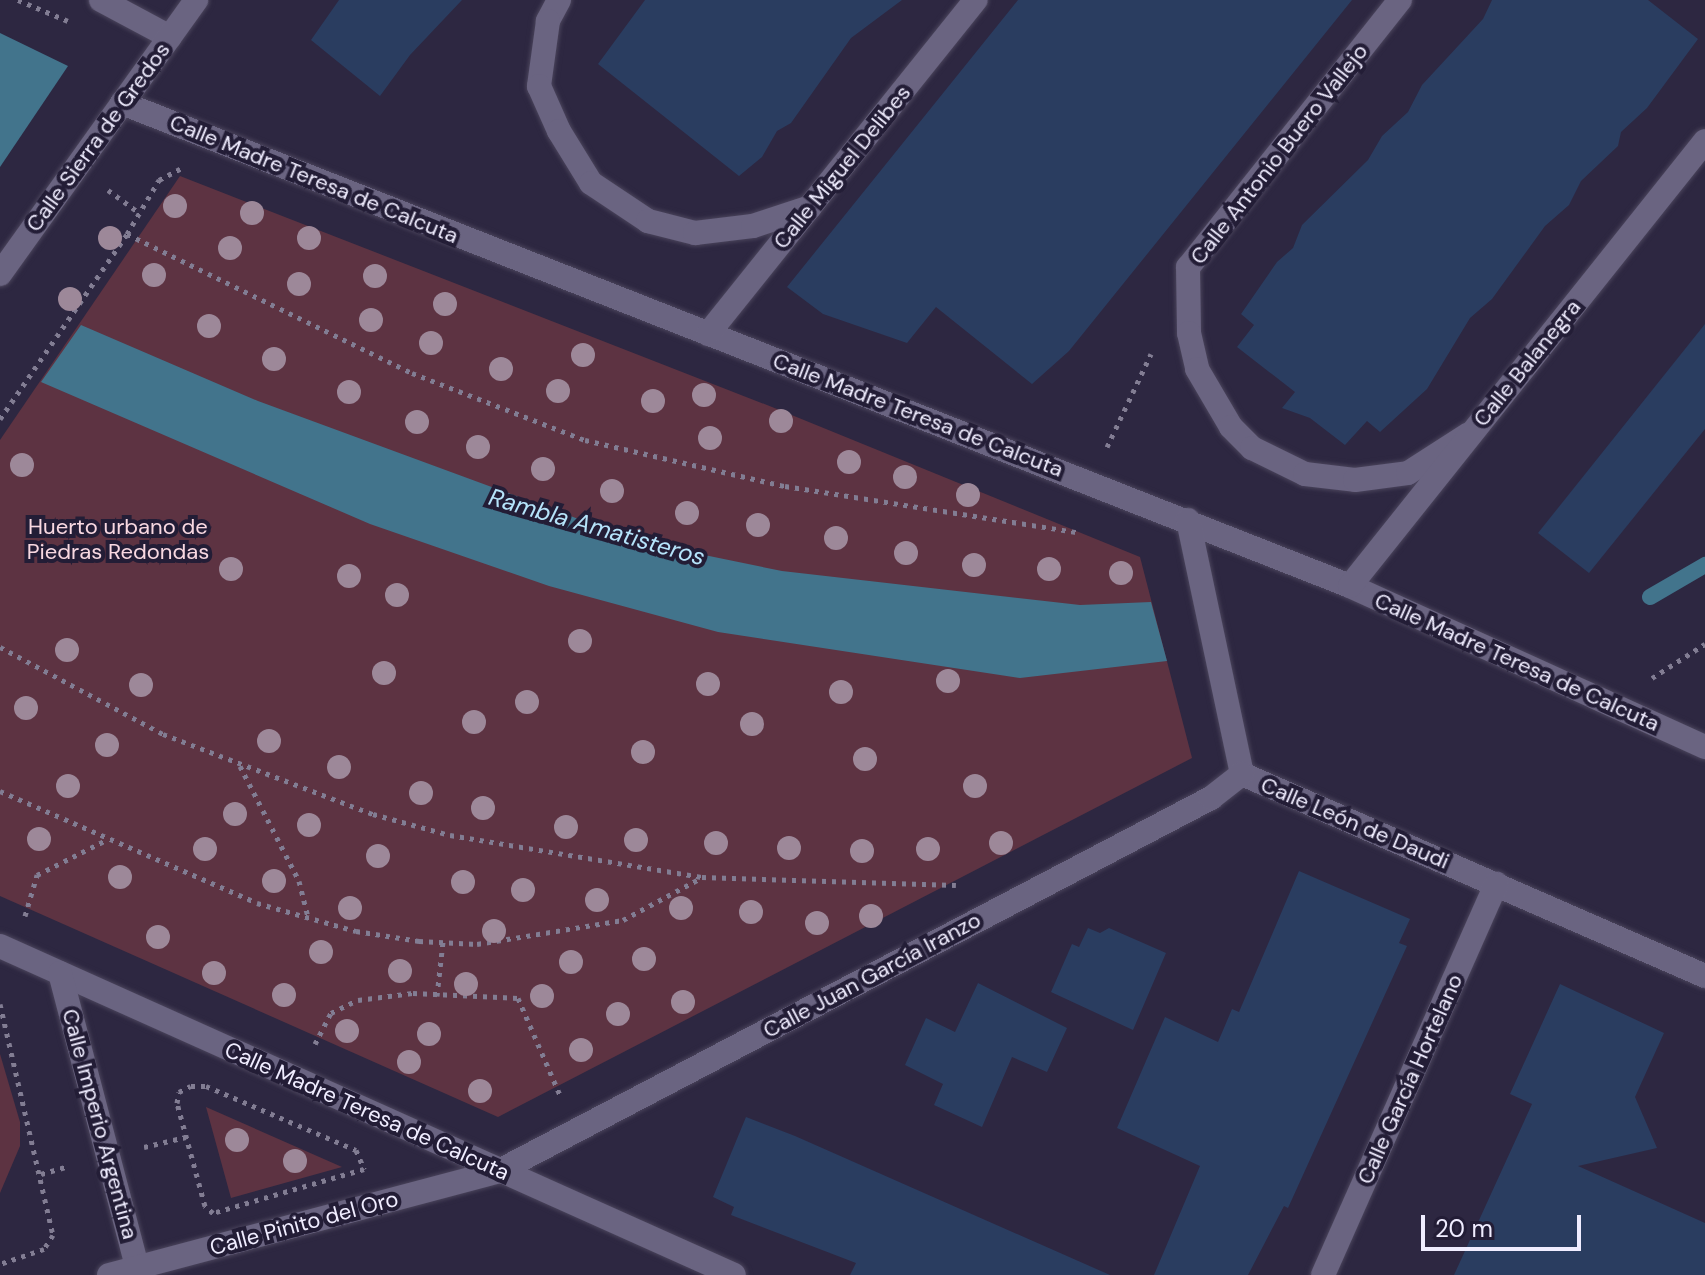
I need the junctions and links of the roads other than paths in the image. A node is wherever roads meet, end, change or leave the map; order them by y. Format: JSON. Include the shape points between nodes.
{"nodes":[{"id":1,"x":101,"y":0,"type":"edge"},
{"id":2,"x":196,"y":0,"type":"edge"},
{"id":3,"x":559,"y":0,"type":"edge"},
{"id":4,"x":976,"y":0,"type":"edge"},
{"id":5,"x":1400,"y":0,"type":"edge"},
{"id":6,"x":170,"y":37,"type":"junction"},
{"id":7,"x":122,"y":103,"type":"junction"},
{"id":8,"x":1705,"y":141,"type":"edge"},
{"id":9,"x":810,"y":207,"type":"junction"},
{"id":10,"x":0,"y":274,"type":"edge"},
{"id":11,"x":708,"y":334,"type":"junction"},
{"id":12,"x":1469,"y":434,"type":"junction"},
{"id":13,"x":1188,"y":520,"type":"junction"},
{"id":14,"x":1350,"y":586,"type":"junction"},
{"id":15,"x":1705,"y":747,"type":"edge"},
{"id":16,"x":1242,"y":774,"type":"junction"},
{"id":17,"x":1496,"y":884,"type":"junction"},
{"id":18,"x":0,"y":946,"type":"edge"},
{"id":19,"x":60,"y":973,"type":"junction"},
{"id":20,"x":1705,"y":976,"type":"edge"},
{"id":21,"x":499,"y":1171,"type":"junction"},
{"id":22,"x":138,"y":1271,"type":"edge"},
{"id":23,"x":109,"y":1275,"type":"edge"},
{"id":24,"x":734,"y":1275,"type":"edge"},
{"id":25,"x":1323,"y":1275,"type":"edge"}],
"edges":[{"from":1,"to":6,"type":"street"},
{"from":2,"to":6,"type":"street","name":"Calle Sierra de Gredos"},
{"from":3,"to":9,"type":"street","via":[[548,21],[539,86],[591,183],[648,221],[695,233],[753,226]]},
{"from":4,"to":9,"type":"street","name":"Calle Miguel Delibes"},
{"from":5,"to":12,"type":"street","name":"Calle Antonio Buero Vallejo","via":[[1188,267],[1189,333],[1197,369],[1231,427],[1252,448],[1305,474],[1355,480],[1408,473]]},
{"from":6,"to":7,"type":"street","name":"Calle Sierra de Gredos"},
{"from":7,"to":10,"type":"street","name":"Calle Sierra de Gredos"},
{"from":7,"to":11,"type":"street","name":"Calle Madre Teresa de Calcuta"},
{"from":8,"to":12,"type":"street","name":"Calle Balanegra"},
{"from":9,"to":11,"type":"street","name":"Calle Miguel Delibes"},
{"from":11,"to":13,"type":"street","name":"Calle Madre Teresa de Calcuta"},
{"from":12,"to":14,"type":"street","name":"Calle Balanegra"},
{"from":13,"to":14,"type":"street","name":"Calle Madre Teresa de Calcuta"},
{"from":13,"to":16,"type":"street","name":"Calle León de Daudi"},
{"from":14,"to":15,"type":"street","name":"Calle Madre Teresa de Calcuta"},
{"from":16,"to":17,"type":"street","name":"Calle León de Daudi"},
{"from":16,"to":21,"type":"street","name":"Calle Juan García Iranzo","via":[[1211,798]]},
{"from":17,"to":20,"type":"street","name":"Calle León de Daudi"},
{"from":17,"to":25,"type":"street","name":"Calle García Hortelano"},
{"from":18,"to":19,"type":"street","name":"Calle Madre Teresa de Calcuta"},
{"from":19,"to":21,"type":"street","name":"Calle Madre Teresa de Calcuta"},
{"from":19,"to":22,"type":"street","name":"Calle Imperio Argentina"},
{"from":21,"to":22,"type":"street","name":"Calle Pinito del Oro"},
{"from":21,"to":24,"type":"street","name":"Calle Madre Teresa de Calcuta"},
{"from":22,"to":23,"type":"street","name":"Calle Pinito del Oro"}]}
